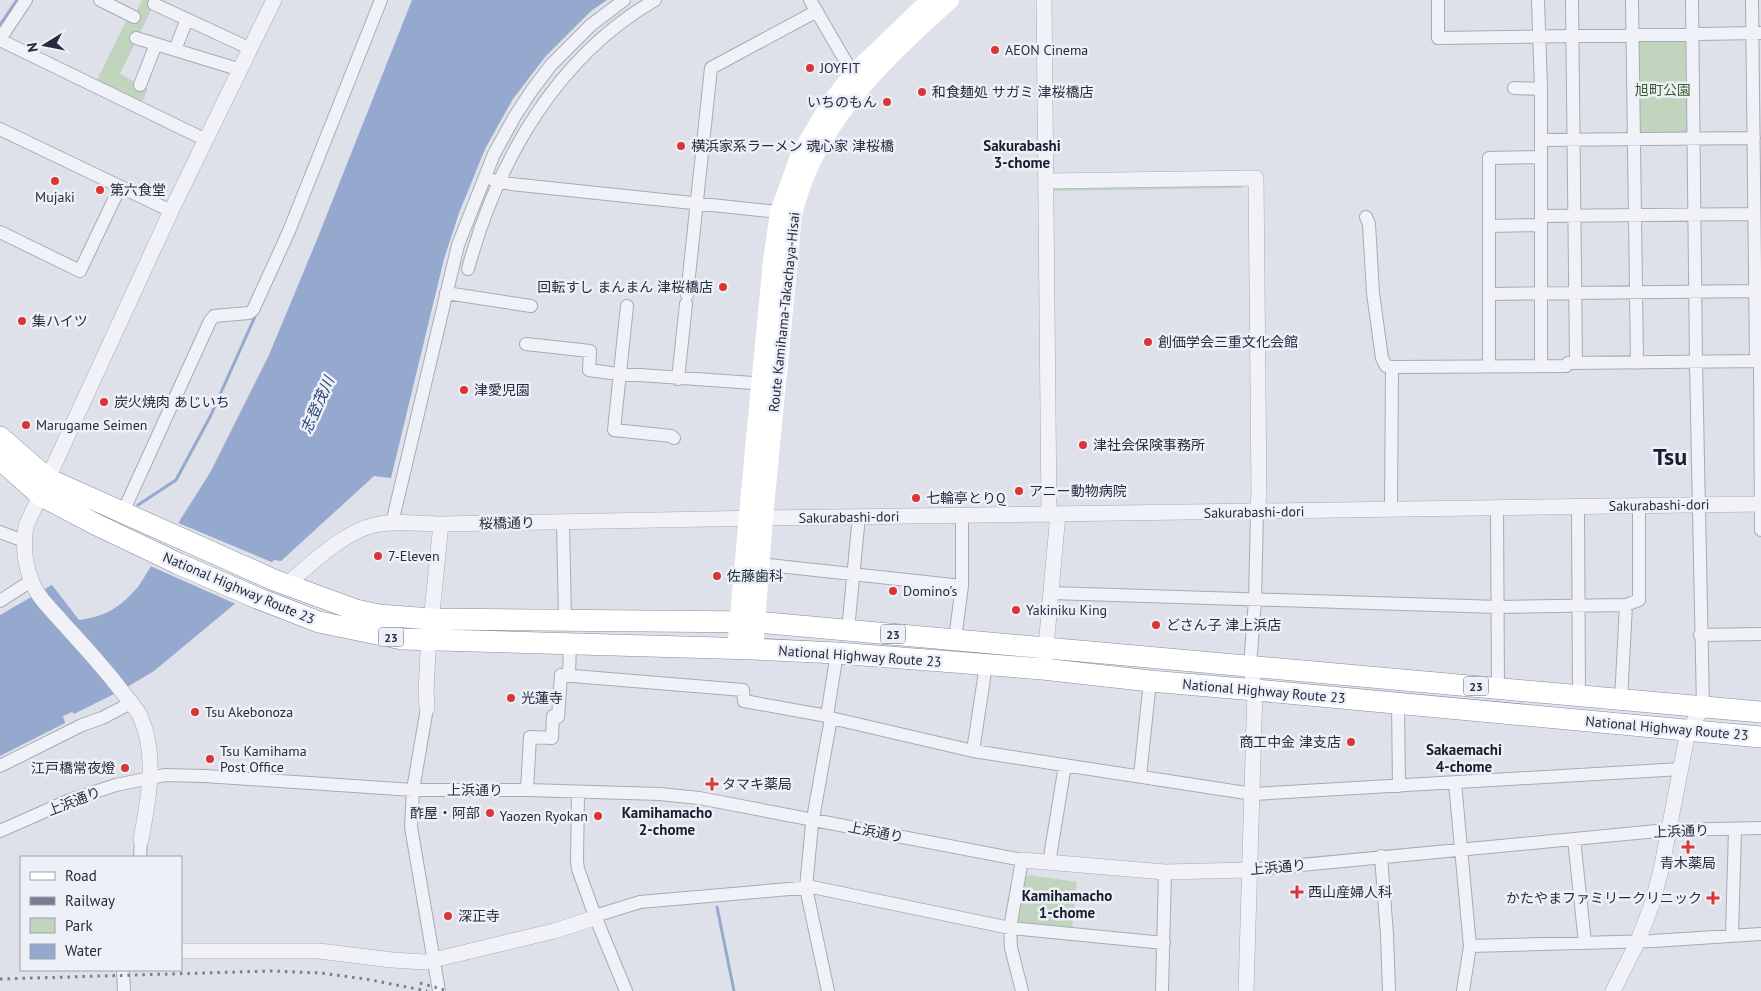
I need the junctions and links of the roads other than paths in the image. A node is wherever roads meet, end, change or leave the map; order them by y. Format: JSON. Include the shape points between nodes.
{"nodes":[{"id":1,"x":26,"y":0,"type":"edge"},
{"id":2,"x":100,"y":0,"type":"edge"},
{"id":3,"x":274,"y":0,"type":"edge"},
{"id":4,"x":380,"y":0,"type":"edge"},
{"id":5,"x":624,"y":0,"type":"edge"},
{"id":6,"x":655,"y":0,"type":"edge"},
{"id":7,"x":930,"y":0,"type":"edge"},
{"id":8,"x":950,"y":0,"type":"edge"},
{"id":9,"x":1044,"y":0,"type":"edge"},
{"id":10,"x":1438,"y":0,"type":"edge"},
{"id":11,"x":1538,"y":0,"type":"edge"},
{"id":12,"x":1572,"y":0,"type":"edge"},
{"id":13,"x":1632,"y":0,"type":"edge"},
{"id":14,"x":1692,"y":0,"type":"edge"},
{"id":15,"x":1752,"y":0,"type":"edge"},
{"id":16,"x":154,"y":4,"type":"dead end"},
{"id":17,"x":813,"y":6,"type":"edge"},
{"id":18,"x":134,"y":17,"type":"dead end"},
{"id":19,"x":187,"y":20,"type":"junction"},
{"id":20,"x":1757,"y":33,"type":"edge"},
{"id":21,"x":1692,"y":34,"type":"junction"},
{"id":22,"x":1632,"y":35,"type":"junction"},
{"id":23,"x":1540,"y":36,"type":"junction"},
{"id":24,"x":1572,"y":36,"type":"junction"},
{"id":25,"x":136,"y":38,"type":"dead end"},
{"id":26,"x":0,"y":40,"type":"edge"},
{"id":27,"x":156,"y":44,"type":"junction"},
{"id":28,"x":251,"y":49,"type":"junction"},
{"id":29,"x":175,"y":50,"type":"junction"},
{"id":30,"x":241,"y":70,"type":"junction"},
{"id":31,"x":853,"y":74,"type":"junction"},
{"id":32,"x":140,"y":84,"type":"dead end"},
{"id":33,"x":1514,"y":88,"type":"dead end"},
{"id":34,"x":1541,"y":89,"type":"junction"},
{"id":35,"x":0,"y":129,"type":"edge"},
{"id":36,"x":1634,"y":138,"type":"junction"},
{"id":37,"x":1693,"y":138,"type":"junction"},
{"id":38,"x":1754,"y":138,"type":"junction"},
{"id":39,"x":1574,"y":139,"type":"junction"},
{"id":40,"x":206,"y":140,"type":"junction"},
{"id":41,"x":1541,"y":140,"type":"junction"},
{"id":42,"x":1541,"y":157,"type":"junction"},
{"id":43,"x":483,"y":179,"type":"junction"},
{"id":44,"x":1046,"y":180,"type":"junction"},
{"id":45,"x":500,"y":181,"type":"junction"},
{"id":46,"x":120,"y":187,"type":"junction"},
{"id":47,"x":696,"y":203,"type":"junction"},
{"id":48,"x":171,"y":210,"type":"junction"},
{"id":49,"x":779,"y":212,"type":"junction"},
{"id":50,"x":1634,"y":214,"type":"junction"},
{"id":51,"x":1694,"y":214,"type":"junction"},
{"id":52,"x":1574,"y":216,"type":"junction"},
{"id":53,"x":1366,"y":217,"type":"dead end"},
{"id":54,"x":1757,"y":218,"type":"edge"},
{"id":55,"x":1541,"y":221,"type":"junction"},
{"id":56,"x":1489,"y":226,"type":"junction"},
{"id":57,"x":0,"y":232,"type":"edge"},
{"id":58,"x":468,"y":269,"type":"dead end"},
{"id":59,"x":1756,"y":291,"type":"junction"},
{"id":60,"x":1636,"y":292,"type":"junction"},
{"id":61,"x":1695,"y":292,"type":"junction"},
{"id":62,"x":446,"y":293,"type":"junction"},
{"id":63,"x":1541,"y":293,"type":"junction"},
{"id":64,"x":1574,"y":293,"type":"junction"},
{"id":65,"x":1489,"y":294,"type":"junction"},
{"id":66,"x":530,"y":306,"type":"dead end"},
{"id":67,"x":627,"y":306,"type":"dead end"},
{"id":68,"x":526,"y":344,"type":"dead end"},
{"id":69,"x":1759,"y":361,"type":"edge"},
{"id":70,"x":1576,"y":363,"type":"junction"},
{"id":71,"x":1637,"y":363,"type":"junction"},
{"id":72,"x":1696,"y":363,"type":"junction"},
{"id":73,"x":1489,"y":366,"type":"junction"},
{"id":74,"x":1541,"y":366,"type":"junction"},
{"id":75,"x":1392,"y":367,"type":"junction"},
{"id":76,"x":620,"y":374,"type":"junction"},
{"id":77,"x":678,"y":379,"type":"junction"},
{"id":78,"x":769,"y":384,"type":"junction"},
{"id":79,"x":0,"y":437,"type":"edge"},
{"id":80,"x":674,"y":438,"type":"dead end"},
{"id":81,"x":0,"y":459,"type":"edge"},
{"id":82,"x":44,"y":487,"type":"junction"},
{"id":83,"x":1761,"y":504,"type":"edge"},
{"id":84,"x":1699,"y":505,"type":"junction"},
{"id":85,"x":1578,"y":506,"type":"junction"},
{"id":86,"x":1639,"y":506,"type":"junction"},
{"id":87,"x":1497,"y":508,"type":"junction"},
{"id":88,"x":1391,"y":510,"type":"junction"},
{"id":89,"x":1257,"y":511,"type":"junction"},
{"id":90,"x":123,"y":512,"type":"junction"},
{"id":91,"x":1053,"y":514,"type":"junction"},
{"id":92,"x":962,"y":515,"type":"junction"},
{"id":93,"x":859,"y":516,"type":"junction"},
{"id":94,"x":756,"y":518,"type":"junction"},
{"id":95,"x":563,"y":522,"type":"junction"},
{"id":96,"x":392,"y":523,"type":"junction"},
{"id":97,"x":441,"y":524,"type":"junction"},
{"id":98,"x":1761,"y":530,"type":"edge"},
{"id":99,"x":0,"y":532,"type":"edge"},
{"id":100,"x":24,"y":541,"type":"junction"},
{"id":101,"x":760,"y":564,"type":"junction"},
{"id":102,"x":854,"y":574,"type":"junction"},
{"id":103,"x":280,"y":582,"type":"junction"},
{"id":104,"x":962,"y":586,"type":"junction"},
{"id":105,"x":34,"y":587,"type":"junction"},
{"id":106,"x":1051,"y":593,"type":"junction"},
{"id":107,"x":0,"y":600,"type":"edge"},
{"id":108,"x":1254,"y":600,"type":"junction"},
{"id":109,"x":1626,"y":604,"type":"junction"},
{"id":110,"x":1579,"y":606,"type":"junction"},
{"id":111,"x":1499,"y":607,"type":"junction"},
{"id":112,"x":566,"y":620,"type":"junction"},
{"id":113,"x":747,"y":622,"type":"junction"},
{"id":114,"x":430,"y":629,"type":"junction"},
{"id":115,"x":848,"y":630,"type":"junction"},
{"id":116,"x":1761,"y":634,"type":"edge"},
{"id":117,"x":1700,"y":635,"type":"junction"},
{"id":118,"x":955,"y":639,"type":"junction"},
{"id":119,"x":570,"y":643,"type":"junction"},
{"id":120,"x":1047,"y":648,"type":"junction"},
{"id":121,"x":746,"y":649,"type":"junction"},
{"id":122,"x":837,"y":653,"type":"junction"},
{"id":123,"x":986,"y":665,"type":"junction"},
{"id":124,"x":1250,"y":666,"type":"junction"},
{"id":125,"x":1043,"y":669,"type":"junction"},
{"id":126,"x":569,"y":676,"type":"junction"},
{"id":127,"x":1150,"y":681,"type":"junction"},
{"id":128,"x":1498,"y":688,"type":"junction"},
{"id":129,"x":1255,"y":690,"type":"junction"},
{"id":130,"x":1579,"y":696,"type":"junction"},
{"id":131,"x":1621,"y":700,"type":"junction"},
{"id":132,"x":131,"y":704,"type":"junction"},
{"id":133,"x":1398,"y":704,"type":"junction"},
{"id":134,"x":1702,"y":707,"type":"junction"},
{"id":135,"x":428,"y":708,"type":"joint"},
{"id":136,"x":1761,"y":712,"type":"edge"},
{"id":137,"x":829,"y":717,"type":"junction"},
{"id":138,"x":1688,"y":730,"type":"junction"},
{"id":139,"x":1761,"y":737,"type":"edge"},
{"id":140,"x":973,"y":750,"type":"junction"},
{"id":141,"x":1065,"y":765,"type":"junction"},
{"id":142,"x":0,"y":766,"type":"edge"},
{"id":143,"x":1681,"y":769,"type":"junction"},
{"id":144,"x":1140,"y":776,"type":"junction"},
{"id":145,"x":151,"y":777,"type":"junction"},
{"id":146,"x":1455,"y":783,"type":"junction"},
{"id":147,"x":1399,"y":786,"type":"junction"},
{"id":148,"x":413,"y":790,"type":"junction"},
{"id":149,"x":527,"y":790,"type":"junction"},
{"id":150,"x":578,"y":792,"type":"junction"},
{"id":151,"x":1253,"y":794,"type":"junction"},
{"id":152,"x":813,"y":820,"type":"junction"},
{"id":153,"x":1761,"y":828,"type":"edge"},
{"id":154,"x":1735,"y":829,"type":"junction"},
{"id":155,"x":1668,"y":830,"type":"junction"},
{"id":156,"x":0,"y":831,"type":"edge"},
{"id":157,"x":1574,"y":839,"type":"junction"},
{"id":158,"x":141,"y":840,"type":"joint"},
{"id":159,"x":1461,"y":850,"type":"junction"},
{"id":160,"x":140,"y":856,"type":"edge"},
{"id":161,"x":1381,"y":856,"type":"junction"},
{"id":162,"x":1022,"y":860,"type":"junction"},
{"id":163,"x":1049,"y":863,"type":"junction"},
{"id":164,"x":1248,"y":870,"type":"junction"},
{"id":165,"x":1165,"y":872,"type":"junction"},
{"id":166,"x":806,"y":888,"type":"junction"},
{"id":167,"x":595,"y":916,"type":"junction"},
{"id":168,"x":1010,"y":928,"type":"junction"},
{"id":169,"x":1761,"y":934,"type":"edge"},
{"id":170,"x":1732,"y":935,"type":"junction"},
{"id":171,"x":1638,"y":941,"type":"junction"},
{"id":172,"x":1164,"y":943,"type":"junction"},
{"id":173,"x":1585,"y":943,"type":"junction"},
{"id":174,"x":1470,"y":946,"type":"junction"},
{"id":175,"x":182,"y":951,"type":"edge"},
{"id":176,"x":434,"y":960,"type":"junction"},
{"id":177,"x":124,"y":971,"type":"edge"},
{"id":178,"x":124,"y":991,"type":"edge"},
{"id":179,"x":439,"y":991,"type":"edge"},
{"id":180,"x":626,"y":991,"type":"edge"},
{"id":181,"x":828,"y":991,"type":"edge"},
{"id":182,"x":1022,"y":991,"type":"edge"},
{"id":183,"x":1162,"y":991,"type":"edge"},
{"id":184,"x":1246,"y":991,"type":"edge"},
{"id":185,"x":1388,"y":991,"type":"edge"},
{"id":186,"x":1463,"y":991,"type":"edge"},
{"id":187,"x":1613,"y":991,"type":"edge"}],
"edges":[{"from":1,"to":26,"type":"street"},
{"from":2,"to":18,"type":"street"},
{"from":3,"to":28,"type":"street"},
{"from":4,"to":90,"type":"street","via":[[289,232],[253,310],[214,316],[210,321]]},
{"from":5,"to":43,"type":"street","via":[[591,25],[542,78],[502,136]]},
{"from":6,"to":45,"type":"street","via":[[599,41],[558,84],[522,136]]},
{"from":7,"to":31,"type":"main road","name":"Route Kamihama-Takachaya-Hisai"},
{"from":8,"to":78,"type":"main road","name":"Route Kamihama-Takachaya-Hisai","via":[[867,79],[831,127],[813,158],[802,182],[793,216]]},
{"from":9,"to":44,"type":"street"},
{"from":10,"to":23,"type":"street","via":[[1438,38]]},
{"from":11,"to":23,"type":"street"},
{"from":12,"to":24,"type":"street"},
{"from":13,"to":22,"type":"street"},
{"from":14,"to":21,"type":"street"},
{"from":15,"to":20,"type":"street"},
{"from":16,"to":19,"type":"street"},
{"from":17,"to":31,"type":"street"},
{"from":17,"to":47,"type":"street","via":[[711,68]]},
{"from":19,"to":28,"type":"street"},
{"from":19,"to":29,"type":"street"},
{"from":20,"to":21,"type":"street"},
{"from":20,"to":38,"type":"street"},
{"from":21,"to":22,"type":"street"},
{"from":21,"to":37,"type":"street"},
{"from":22,"to":24,"type":"street"},
{"from":22,"to":36,"type":"street"},
{"from":23,"to":24,"type":"street"},
{"from":23,"to":34,"type":"street"},
{"from":24,"to":39,"type":"street"},
{"from":25,"to":27,"type":"street"},
{"from":26,"to":40,"type":"street"},
{"from":27,"to":29,"type":"street"},
{"from":27,"to":32,"type":"street"},
{"from":28,"to":30,"type":"street"},
{"from":29,"to":30,"type":"street"},
{"from":30,"to":40,"type":"street"},
{"from":31,"to":49,"type":"main road","name":"Route Kamihama-Takachaya-Hisai","via":[[810,134],[791,175]]},
{"from":33,"to":34,"type":"street"},
{"from":34,"to":41,"type":"street"},
{"from":35,"to":46,"type":"street"},
{"from":36,"to":37,"type":"street"},
{"from":36,"to":39,"type":"street"},
{"from":36,"to":50,"type":"street"},
{"from":37,"to":38,"type":"street"},
{"from":37,"to":51,"type":"street"},
{"from":38,"to":54,"type":"street"},
{"from":39,"to":41,"type":"street"},
{"from":39,"to":52,"type":"street"},
{"from":40,"to":48,"type":"street"},
{"from":41,"to":42,"type":"street"},
{"from":42,"to":55,"type":"street"},
{"from":42,"to":56,"type":"street","via":[[1489,158]]},
{"from":43,"to":45,"type":"street"},
{"from":43,"to":62,"type":"street","via":[[458,245]]},
{"from":44,"to":89,"type":"street","via":[[1256,178]]},
{"from":44,"to":91,"type":"street"},
{"from":45,"to":47,"type":"street"},
{"from":45,"to":58,"type":"street"},
{"from":46,"to":48,"type":"street"},
{"from":46,"to":57,"type":"street","via":[[80,271]]},
{"from":47,"to":49,"type":"street"},
{"from":47,"to":77,"type":"street"},
{"from":48,"to":82,"type":"street"},
{"from":49,"to":78,"type":"main road","name":"Route Kamihama-Takachaya-Hisai","via":[[772,261]]},
{"from":50,"to":51,"type":"street"},
{"from":50,"to":52,"type":"street"},
{"from":50,"to":60,"type":"street"},
{"from":51,"to":54,"type":"street"},
{"from":51,"to":61,"type":"street"},
{"from":52,"to":55,"type":"street"},
{"from":52,"to":64,"type":"street"},
{"from":53,"to":75,"type":"street","via":[[1382,358],[1386,366]]},
{"from":54,"to":59,"type":"street"},
{"from":55,"to":56,"type":"street"},
{"from":55,"to":63,"type":"street"},
{"from":56,"to":65,"type":"street"},
{"from":59,"to":61,"type":"street"},
{"from":59,"to":69,"type":"street"},
{"from":60,"to":61,"type":"street"},
{"from":60,"to":64,"type":"street"},
{"from":60,"to":71,"type":"street"},
{"from":61,"to":72,"type":"street"},
{"from":62,"to":66,"type":"street"},
{"from":62,"to":96,"type":"street"},
{"from":63,"to":64,"type":"street"},
{"from":63,"to":65,"type":"street"},
{"from":63,"to":74,"type":"street"},
{"from":64,"to":70,"type":"street"},
{"from":65,"to":73,"type":"street"},
{"from":67,"to":76,"type":"street"},
{"from":68,"to":76,"type":"street","via":[[590,351],[589,370]]},
{"from":69,"to":72,"type":"street"},
{"from":69,"to":83,"type":"street"},
{"from":70,"to":71,"type":"street"},
{"from":70,"to":74,"type":"street"},
{"from":71,"to":72,"type":"street"},
{"from":72,"to":84,"type":"street"},
{"from":73,"to":74,"type":"street"},
{"from":73,"to":75,"type":"street"},
{"from":75,"to":88,"type":"street"},
{"from":76,"to":77,"type":"street"},
{"from":76,"to":80,"type":"street","via":[[614,430]]},
{"from":77,"to":78,"type":"street"},
{"from":78,"to":94,"type":"main road","name":"Route Kamihama-Takachaya-Hisai"},
{"from":79,"to":82,"type":"highway","name":"National Highway Route 23","number":"23"},
{"from":81,"to":82,"type":"highway","name":"National Highway Route 23","number":"23"},
{"from":82,"to":90,"type":"highway","name":"National Highway Route 23","number":"23","via":[[103,503]]},
{"from":82,"to":100,"type":"street","via":[[29,517]]},
{"from":82,"to":114,"type":"highway","name":"National Highway Route 23","number":"23","via":[[95,524],[179,564],[319,622],[402,638]]},
{"from":83,"to":84,"type":"street","name":"Sakurabashi-dori"},
{"from":83,"to":98,"type":"street"},
{"from":84,"to":86,"type":"street","name":"Sakurabashi-dori"},
{"from":84,"to":117,"type":"street"},
{"from":85,"to":86,"type":"street","name":"Sakurabashi-dori"},
{"from":85,"to":87,"type":"street","name":"Sakurabashi-dori"},
{"from":85,"to":110,"type":"street"},
{"from":86,"to":109,"type":"street","via":[[1639,600]]},
{"from":87,"to":88,"type":"street","name":"Sakurabashi-dori"},
{"from":87,"to":111,"type":"street"},
{"from":88,"to":89,"type":"street","name":"Sakurabashi-dori"},
{"from":89,"to":91,"type":"street","name":"Sakurabashi-dori"},
{"from":89,"to":108,"type":"street"},
{"from":90,"to":103,"type":"highway","name":"National Highway Route 23","number":"23"},
{"from":91,"to":92,"type":"street","name":"Sakurabashi-dori"},
{"from":91,"to":106,"type":"street"},
{"from":92,"to":93,"type":"street","name":"Sakurabashi-dori"},
{"from":92,"to":104,"type":"street"},
{"from":93,"to":94,"type":"street","name":"Sakurabashi-dori"},
{"from":93,"to":102,"type":"street"},
{"from":94,"to":95,"type":"street","name":"桜橋通り"},
{"from":94,"to":101,"type":"main road","name":"Route Kamihama-Takachaya-Hisai"},
{"from":94,"to":113,"type":"main road","name":"Route Kamihama-Takachaya-Hisai"},
{"from":95,"to":97,"type":"street","name":"桜橋通り"},
{"from":95,"to":112,"type":"street"},
{"from":96,"to":97,"type":"street","name":"桜橋通り"},
{"from":96,"to":103,"type":"street","name":"桜橋通り","via":[[376,524],[349,535]]},
{"from":97,"to":114,"type":"street"},
{"from":99,"to":100,"type":"street"},
{"from":100,"to":105,"type":"street","via":[[26,562]]},
{"from":101,"to":102,"type":"street"},
{"from":101,"to":113,"type":"main road","name":"Route Kamihama-Takachaya-Hisai"},
{"from":102,"to":104,"type":"street"},
{"from":102,"to":115,"type":"street"},
{"from":103,"to":114,"type":"highway","name":"National Highway Route 23","number":"23","via":[[356,610]]},
{"from":104,"to":118,"type":"street"},
{"from":105,"to":107,"type":"street"},
{"from":105,"to":132,"type":"street"},
{"from":106,"to":108,"type":"street"},
{"from":106,"to":120,"type":"street"},
{"from":108,"to":111,"type":"street"},
{"from":108,"to":124,"type":"street"},
{"from":109,"to":110,"type":"street"},
{"from":109,"to":131,"type":"street"},
{"from":110,"to":111,"type":"street"},
{"from":110,"to":130,"type":"street"},
{"from":111,"to":128,"type":"street"},
{"from":112,"to":113,"type":"highway","name":"National Highway Route 23","number":"23"},
{"from":112,"to":114,"type":"highway","name":"National Highway Route 23","number":"23"},
{"from":113,"to":115,"type":"highway","name":"National Highway Route 23","number":"23"},
{"from":113,"to":121,"type":"main road","name":"Route Kamihama-Takachaya-Hisai"},
{"from":114,"to":119,"type":"highway","name":"National Highway Route 23","number":"23"},
{"from":114,"to":135,"type":"street"},
{"from":115,"to":118,"type":"highway","name":"National Highway Route 23","number":"23"},
{"from":116,"to":117,"type":"street"},
{"from":117,"to":134,"type":"street"},
{"from":118,"to":120,"type":"highway","name":"National Highway Route 23","number":"23"},
{"from":119,"to":121,"type":"highway","name":"National Highway Route 23","number":"23"},
{"from":119,"to":126,"type":"street"},
{"from":120,"to":124,"type":"highway","name":"National Highway Route 23","number":"23"},
{"from":120,"to":125,"type":"street"},
{"from":121,"to":122,"type":"highway","name":"National Highway Route 23","number":"23"},
{"from":122,"to":123,"type":"highway","name":"National Highway Route 23","number":"23"},
{"from":122,"to":137,"type":"street"},
{"from":123,"to":125,"type":"highway","name":"National Highway Route 23","number":"23"},
{"from":123,"to":140,"type":"street"},
{"from":124,"to":128,"type":"highway","name":"National Highway Route 23","number":"23"},
{"from":124,"to":129,"type":"street"},
{"from":125,"to":127,"type":"highway","name":"National Highway Route 23","number":"23"},
{"from":126,"to":137,"type":"street","via":[[743,690],[744,702]]},
{"from":126,"to":149,"type":"street","via":[[561,675],[558,717],[553,716],[552,738],[530,737]]},
{"from":127,"to":129,"type":"highway","name":"National Highway Route 23","number":"23"},
{"from":127,"to":144,"type":"street"},
{"from":128,"to":130,"type":"highway","name":"National Highway Route 23","number":"23"},
{"from":129,"to":133,"type":"highway","name":"National Highway Route 23","number":"23"},
{"from":129,"to":151,"type":"street"},
{"from":130,"to":131,"type":"highway","name":"National Highway Route 23","number":"23"},
{"from":131,"to":134,"type":"highway","name":"National Highway Route 23","number":"23"},
{"from":132,"to":142,"type":"street"},
{"from":132,"to":145,"type":"street","via":[[140,716],[146,734]]},
{"from":133,"to":138,"type":"highway","name":"National Highway Route 23","number":"23"},
{"from":133,"to":147,"type":"street"},
{"from":134,"to":136,"type":"highway","name":"National Highway Route 23","number":"23"},
{"from":134,"to":138,"type":"street"},
{"from":135,"to":148,"type":"street"},
{"from":137,"to":140,"type":"street"},
{"from":137,"to":152,"type":"street"},
{"from":138,"to":139,"type":"highway","name":"National Highway Route 23","number":"23"},
{"from":138,"to":143,"type":"street"},
{"from":140,"to":141,"type":"street"},
{"from":141,"to":144,"type":"street"},
{"from":141,"to":163,"type":"street"},
{"from":143,"to":146,"type":"street"},
{"from":143,"to":155,"type":"street"},
{"from":144,"to":151,"type":"street"},
{"from":145,"to":148,"type":"street","name":"上浜通り","via":[[205,776]]},
{"from":145,"to":156,"type":"street","name":"上浜通り","via":[[70,800]]},
{"from":145,"to":158,"type":"street"},
{"from":146,"to":147,"type":"street"},
{"from":146,"to":159,"type":"street"},
{"from":147,"to":151,"type":"street"},
{"from":148,"to":149,"type":"street","name":"上浜通り"},
{"from":148,"to":176,"type":"street","via":[[411,827]]},
{"from":149,"to":150,"type":"street","name":"上浜通り"},
{"from":150,"to":152,"type":"street","name":"上浜通り","via":[[699,798]]},
{"from":150,"to":167,"type":"street","via":[[577,862]]},
{"from":151,"to":164,"type":"street"},
{"from":152,"to":162,"type":"street","name":"上浜通り"},
{"from":152,"to":166,"type":"street"},
{"from":153,"to":154,"type":"street","name":"上浜通り"},
{"from":154,"to":155,"type":"street","name":"上浜通り"},
{"from":154,"to":170,"type":"street"},
{"from":155,"to":157,"type":"street","name":"上浜通り"},
{"from":155,"to":171,"type":"street","via":[[1652,904]]},
{"from":157,"to":159,"type":"street","name":"上浜通り"},
{"from":157,"to":173,"type":"street"},
{"from":158,"to":160,"type":"street"},
{"from":159,"to":161,"type":"street","name":"上浜通り"},
{"from":159,"to":174,"type":"street"},
{"from":161,"to":164,"type":"street","name":"上浜通り"},
{"from":161,"to":185,"type":"street"},
{"from":162,"to":163,"type":"street","name":"上浜通り"},
{"from":162,"to":168,"type":"street"},
{"from":163,"to":165,"type":"street","name":"上浜通り"},
{"from":164,"to":165,"type":"street","name":"上浜通り"},
{"from":164,"to":184,"type":"street"},
{"from":165,"to":172,"type":"street"},
{"from":166,"to":167,"type":"street","via":[[640,902]]},
{"from":166,"to":168,"type":"street"},
{"from":166,"to":181,"type":"street"},
{"from":167,"to":176,"type":"street","via":[[554,931]]},
{"from":167,"to":180,"type":"street"},
{"from":168,"to":172,"type":"street"},
{"from":168,"to":182,"type":"street","via":[[1011,948]]},
{"from":169,"to":170,"type":"street"},
{"from":170,"to":171,"type":"street"},
{"from":171,"to":173,"type":"street"},
{"from":171,"to":187,"type":"street"},
{"from":172,"to":183,"type":"street"},
{"from":173,"to":174,"type":"street"},
{"from":174,"to":186,"type":"street"},
{"from":175,"to":176,"type":"street","via":[[319,951],[392,960]]},
{"from":176,"to":179,"type":"street"},
{"from":177,"to":178,"type":"street"}]}
